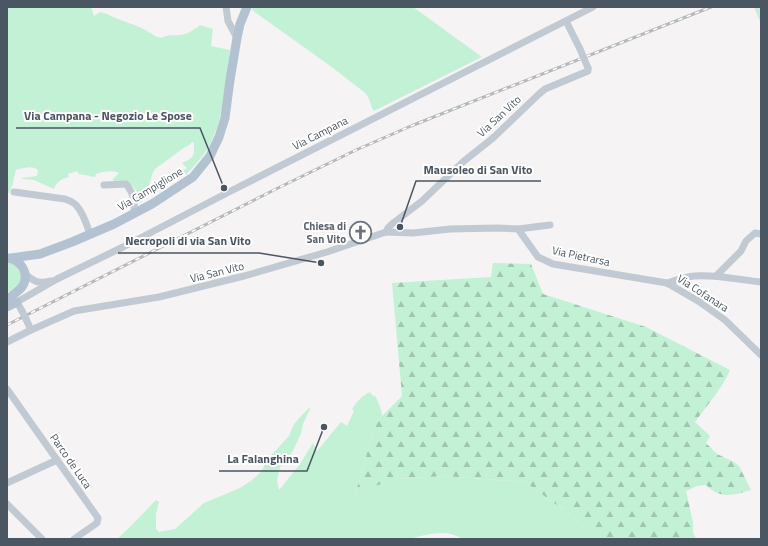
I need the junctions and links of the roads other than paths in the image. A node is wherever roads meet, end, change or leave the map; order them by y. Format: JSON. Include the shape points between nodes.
{"nodes":[{"id":1,"x":226,"y":7,"type":"edge"},
{"id":2,"x":247,"y":7,"type":"edge"},
{"id":3,"x":593,"y":7,"type":"edge"},
{"id":4,"x":566,"y":21,"type":"junction"},
{"id":5,"x":237,"y":38,"type":"junction"},
{"id":6,"x":104,"y":185,"type":"dead end"},
{"id":7,"x":14,"y":192,"type":"dead end"},
{"id":8,"x":134,"y":214,"type":"junction"},
{"id":9,"x":550,"y":226,"type":"dead end"},
{"id":10,"x":518,"y":229,"type":"junction"},
{"id":11,"x":386,"y":232,"type":"junction"},
{"id":12,"x":90,"y":234,"type":"junction"},
{"id":13,"x":761,"y":234,"type":"edge"},
{"id":14,"x":40,"y":254,"type":"junction"},
{"id":15,"x":8,"y":258,"type":"edge"},
{"id":16,"x":25,"y":273,"type":"junction"},
{"id":17,"x":716,"y":276,"type":"junction"},
{"id":18,"x":56,"y":279,"type":"junction"},
{"id":19,"x":761,"y":282,"type":"edge"},
{"id":20,"x":667,"y":283,"type":"junction"},
{"id":21,"x":12,"y":297,"type":"edge"},
{"id":22,"x":7,"y":307,"type":"edge"},
{"id":23,"x":31,"y":330,"type":"junction"},
{"id":24,"x":7,"y":342,"type":"edge"},
{"id":25,"x":761,"y":355,"type":"edge"},
{"id":26,"x":7,"y":389,"type":"edge"},
{"id":27,"x":57,"y":460,"type":"junction"},
{"id":28,"x":7,"y":482,"type":"edge"},
{"id":29,"x":7,"y":504,"type":"edge"},
{"id":30,"x":42,"y":539,"type":"edge"},
{"id":31,"x":74,"y":539,"type":"edge"}],
"edges":[{"from":1,"to":5,"type":"street","via":[[228,21]]},
{"from":2,"to":5,"type":"main road","name":"Via Campiglione"},
{"from":3,"to":4,"type":"street","name":"Via Campana"},
{"from":4,"to":11,"type":"street","name":"Via San Vito","bridge":true,"via":[[588,69],[545,89]]},
{"from":4,"to":18,"type":"street","name":"Via Campana"},
{"from":5,"to":8,"type":"main road","name":"Via Campiglione","via":[[226,118],[210,156],[193,177]]},
{"from":6,"to":8,"type":"street","via":[[126,184],[135,201]]},
{"from":7,"to":12,"type":"street","via":[[70,201],[82,214]]},
{"from":8,"to":12,"type":"main road","name":"Via Campiglione"},
{"from":9,"to":10,"type":"street"},
{"from":10,"to":11,"type":"street"},
{"from":10,"to":20,"type":"street","name":"Via Pietrarsa","via":[[538,256],[553,264]]},
{"from":11,"to":23,"type":"street","name":"Via San Vito","via":[[244,276],[159,297],[74,312]]},
{"from":12,"to":14,"type":"main road","name":"Via Campiglione"},
{"from":13,"to":17,"type":"street","via":[[755,233],[746,241],[741,251]]},
{"from":14,"to":15,"type":"main road","name":"Via Campiglione"},
{"from":14,"to":16,"type":"main road","name":"Via Campiglione","via":[[29,262]]},
{"from":15,"to":16,"type":"main road","via":[[21,264]]},
{"from":16,"to":18,"type":"street","name":"Via Campana","via":[[40,283]]},
{"from":16,"to":21,"type":"main road","name":"Via Campiglione","via":[[24,283]]},
{"from":17,"to":19,"type":"street","name":"Via Pietrarsa"},
{"from":17,"to":20,"type":"street","name":"Via Pietrarsa","via":[[695,276]]},
{"from":18,"to":21,"type":"street","name":"Via Campana","via":[[35,292]]},
{"from":20,"to":25,"type":"street","name":"Via Cofanara","via":[[725,320]]},
{"from":21,"to":22,"type":"main road"},
{"from":21,"to":23,"type":"street","bridge":true},
{"from":23,"to":24,"type":"street","name":"Via San Vito"},
{"from":26,"to":27,"type":"street","name":"Parco de Luca"},
{"from":27,"to":28,"type":"street"},
{"from":27,"to":31,"type":"street","name":"Parco de Luca","via":[[98,518],[97,523]]},
{"from":29,"to":30,"type":"street"}]}
